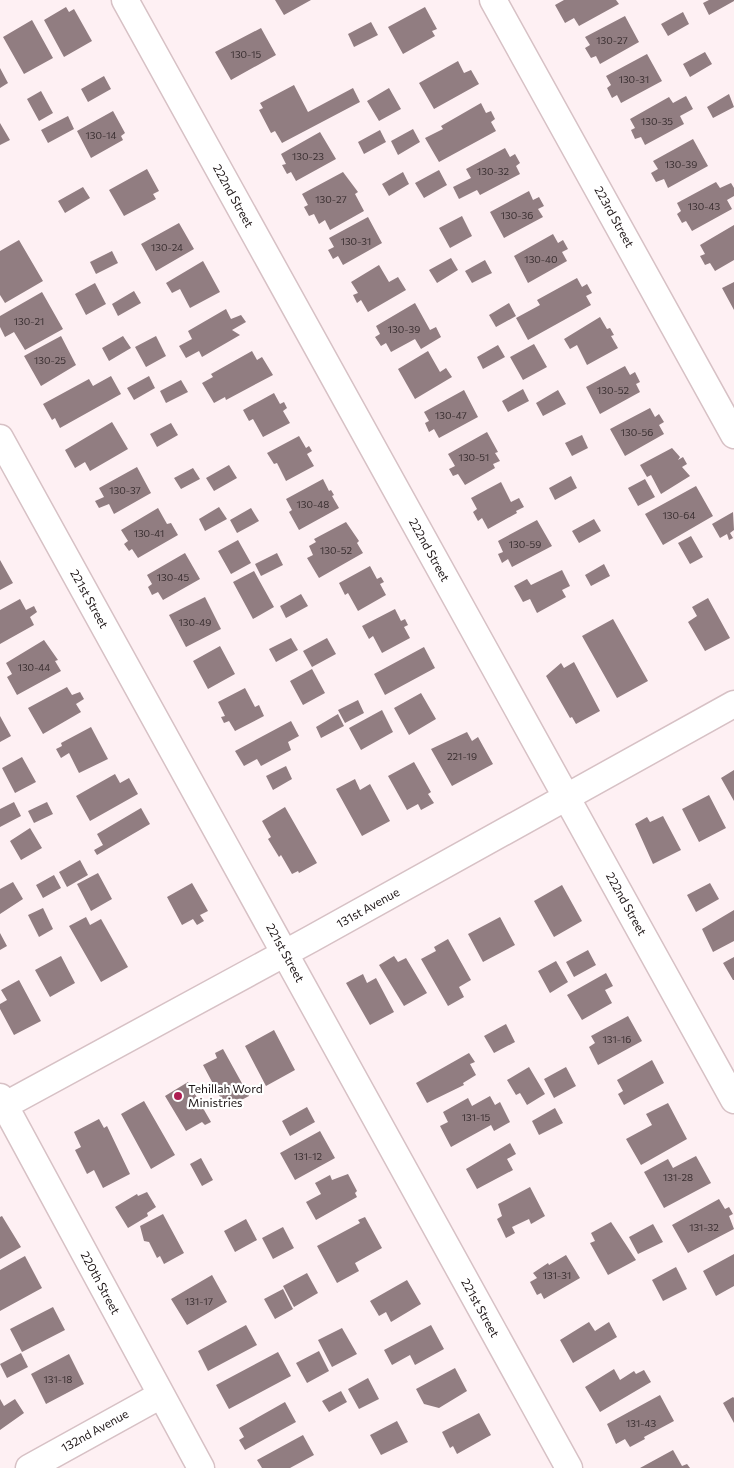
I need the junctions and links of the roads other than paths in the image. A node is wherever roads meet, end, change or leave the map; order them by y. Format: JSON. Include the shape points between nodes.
{"nodes":[{"id":1,"x":125,"y":0,"type":"edge"},
{"id":2,"x":493,"y":0,"type":"edge"},
{"id":3,"x":734,"y":435,"type":"edge"},
{"id":4,"x":0,"y":438,"type":"edge"},
{"id":5,"x":734,"y":704,"type":"edge"},
{"id":6,"x":567,"y":798,"type":"junction"},
{"id":7,"x":285,"y":954,"type":"junction"},
{"id":8,"x":734,"y":1100,"type":"edge"},
{"id":9,"x":2,"y":1104,"type":"edge"},
{"id":10,"x":161,"y":1395,"type":"junction"},
{"id":11,"x":29,"y":1468,"type":"edge"},
{"id":12,"x":201,"y":1468,"type":"edge"},
{"id":13,"x":569,"y":1468,"type":"edge"}],
"edges":[{"from":1,"to":6,"type":"street","name":"222nd Street"},
{"from":2,"to":3,"type":"street","name":"223rd Street"},
{"from":4,"to":7,"type":"street","name":"221st Street"},
{"from":5,"to":6,"type":"street","name":"131st Avenue"},
{"from":6,"to":7,"type":"street","name":"131st Avenue"},
{"from":6,"to":8,"type":"street","name":"222nd Street"},
{"from":7,"to":9,"type":"street","name":"131st Avenue"},
{"from":7,"to":13,"type":"street","name":"221st Street"},
{"from":9,"to":10,"type":"street","name":"220th Street"},
{"from":10,"to":11,"type":"street","name":"132nd Avenue"},
{"from":10,"to":12,"type":"street","name":"220th Street"}]}
